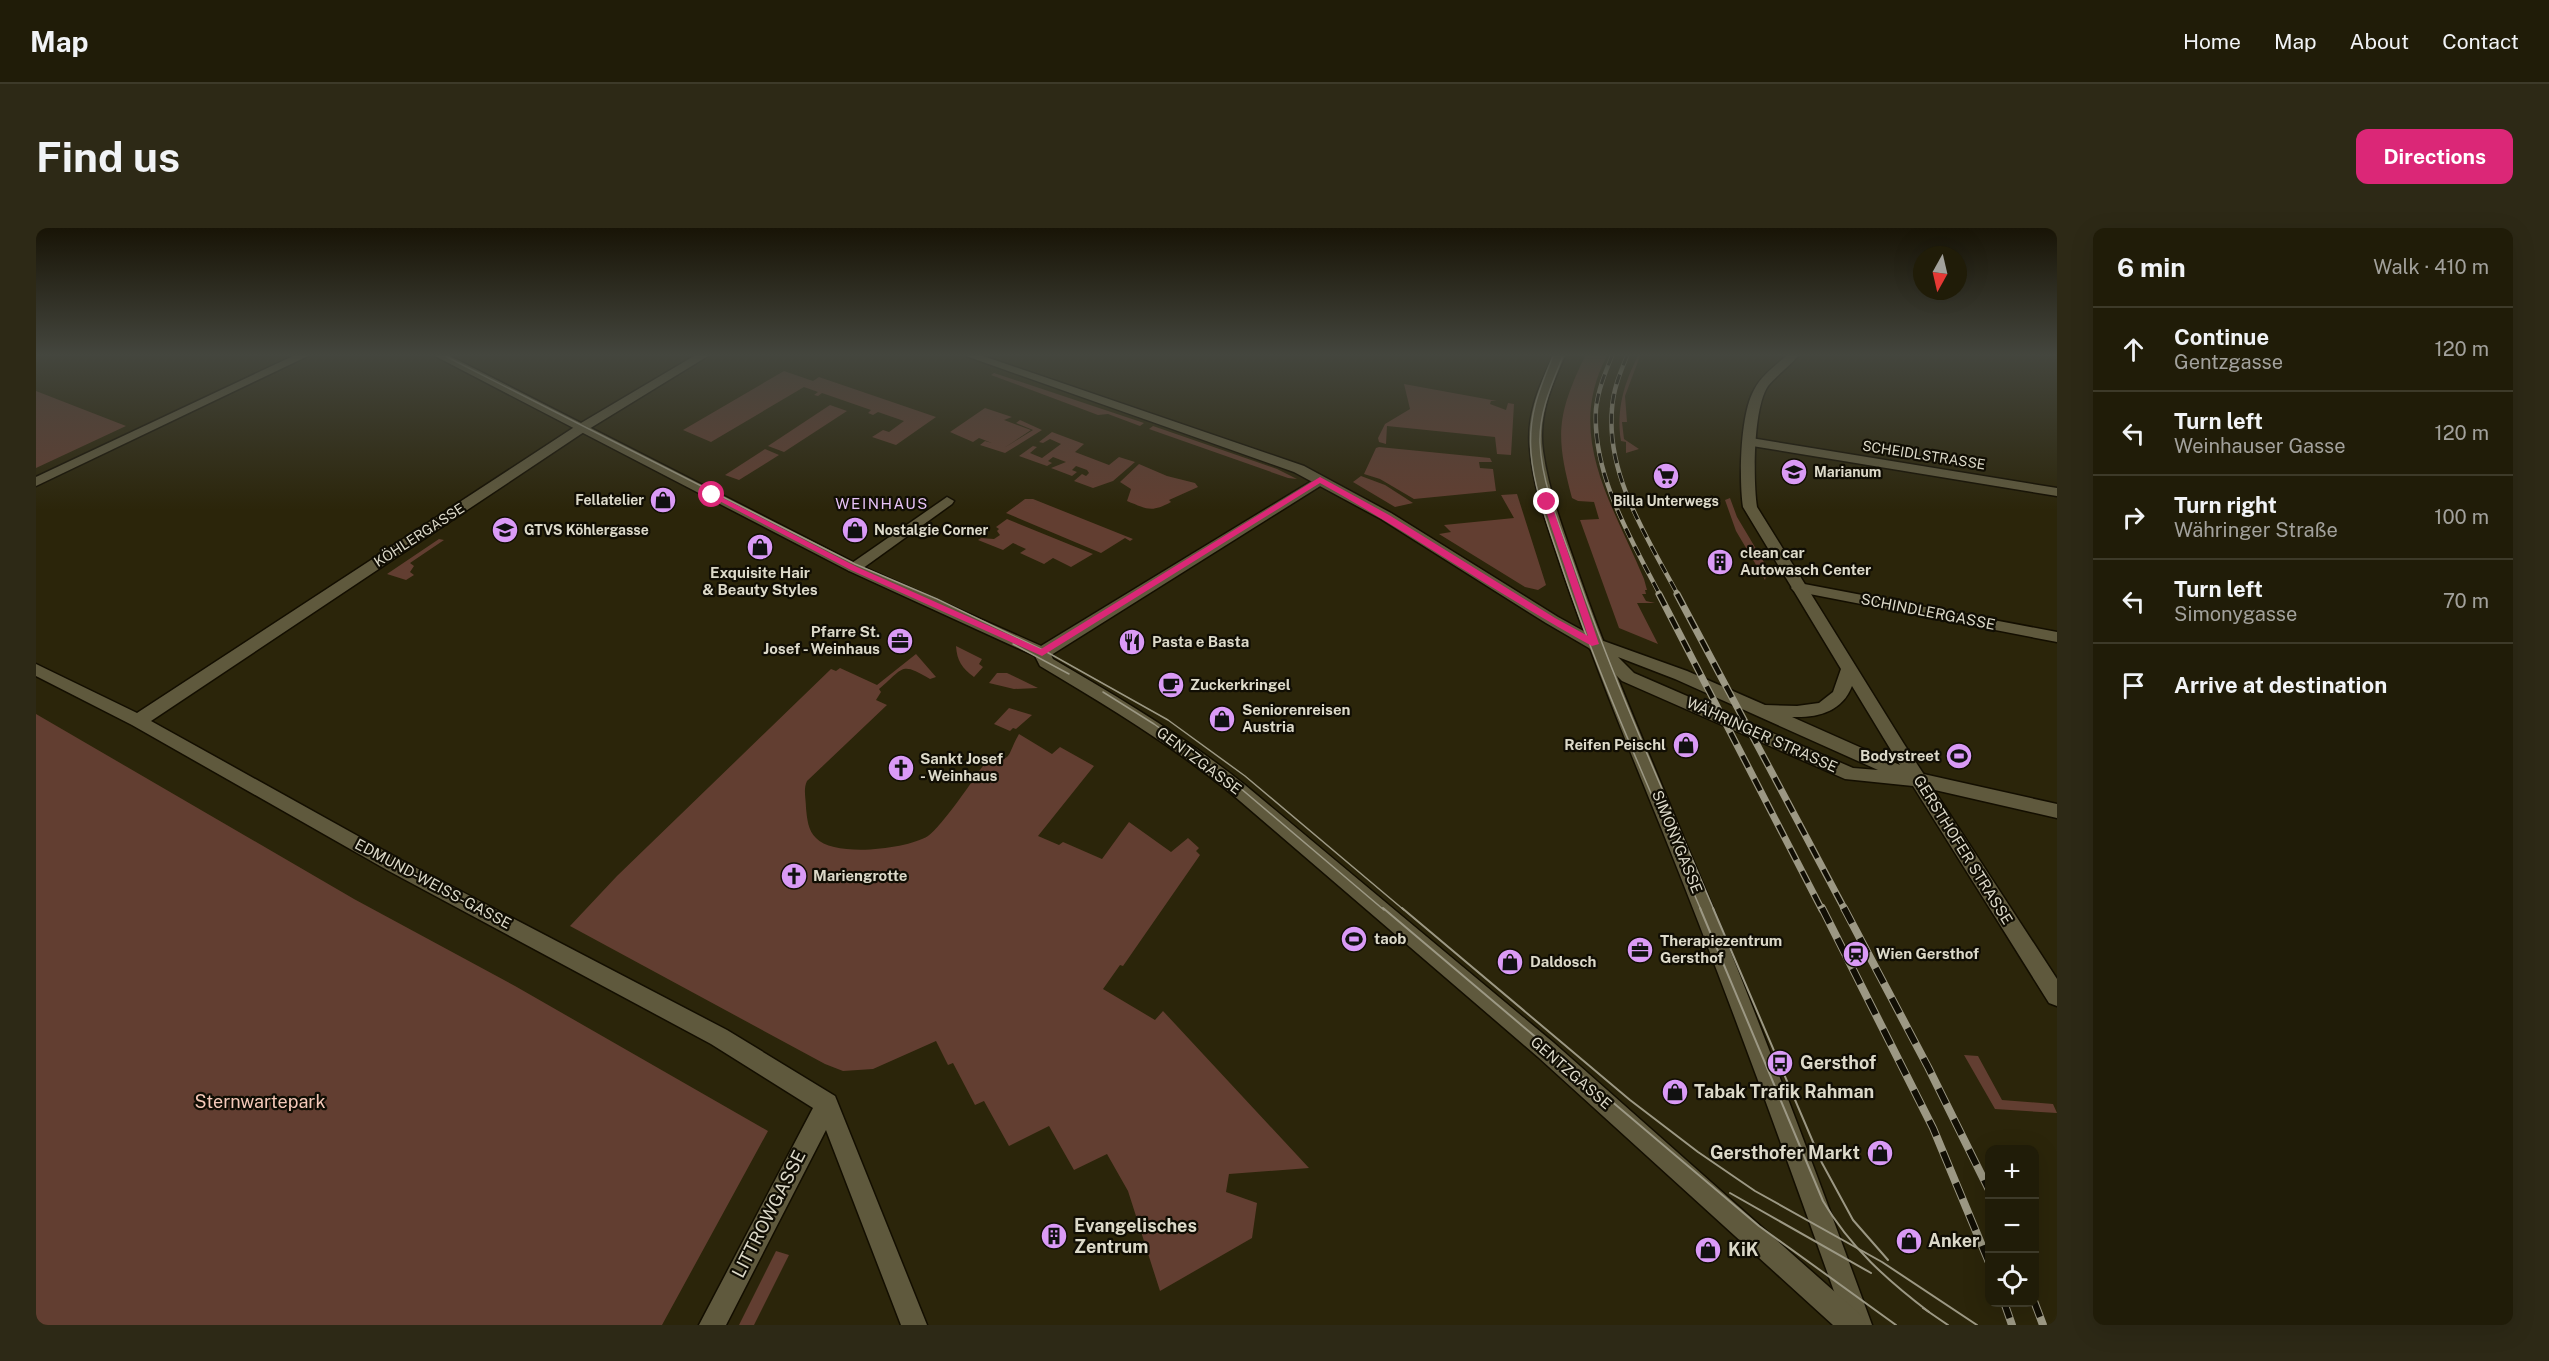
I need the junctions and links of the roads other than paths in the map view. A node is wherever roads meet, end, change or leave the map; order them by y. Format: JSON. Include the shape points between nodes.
{"nodes":[{"id":1,"x":195,"y":407,"type":"edge"},
{"id":2,"x":538,"y":407,"type":"edge"},
{"id":3,"x":617,"y":407,"type":"edge"},
{"id":4,"x":1121,"y":407,"type":"edge"},
{"id":5,"x":1538,"y":407,"type":"edge"},
{"id":6,"x":1756,"y":407,"type":"edge"},
{"id":7,"x":580,"y":429,"type":"junction"},
{"id":8,"x":1751,"y":442,"type":"junction"},
{"id":9,"x":1320,"y":480,"type":"junction"},
{"id":10,"x":36,"y":482,"type":"edge"},
{"id":11,"x":2057,"y":492,"type":"edge"},
{"id":12,"x":947,"y":501,"type":"dead end"},
{"id":13,"x":854,"y":568,"type":"junction"},
{"id":14,"x":1799,"y":588,"type":"junction"},
{"id":15,"x":2057,"y":637,"type":"edge"},
{"id":16,"x":1595,"y":644,"type":"junction"},
{"id":17,"x":1042,"y":653,"type":"junction"},
{"id":18,"x":36,"y":669,"type":"edge"},
{"id":19,"x":1849,"y":669,"type":"junction"},
{"id":20,"x":1755,"y":709,"type":"junction"},
{"id":21,"x":138,"y":721,"type":"junction"},
{"id":22,"x":1919,"y":780,"type":"junction"},
{"id":23,"x":2057,"y":811,"type":"edge"},
{"id":24,"x":2057,"y":997,"type":"edge"},
{"id":25,"x":827,"y":1104,"type":"junction"},
{"id":26,"x":712,"y":1325,"type":"edge"},
{"id":27,"x":914,"y":1325,"type":"edge"},
{"id":28,"x":1853,"y":1325,"type":"edge"},
{"id":29,"x":1859,"y":1325,"type":"edge"}],
"edges":[{"from":1,"to":10,"type":"street"},
{"from":2,"to":7,"type":"street","name":"GENTZGASSE"},
{"from":3,"to":7,"type":"street","name":"KÖHLERGASSE"},
{"from":4,"to":9,"type":"street","name":"WÄHRINGER STRASSE","via":[[1270,458]]},
{"from":5,"to":16,"type":"street","name":"SIMONYGASSE","via":[[1537,461],[1544,494]]},
{"from":6,"to":8,"type":"street","name":"GERSTHOFER STRASSE"},
{"from":7,"to":13,"type":"street","name":"GENTZGASSE"},
{"from":7,"to":21,"type":"street","name":"KÖHLERGASSE"},
{"from":8,"to":11,"type":"street","name":"SCHEIDLSTRASSE"},
{"from":8,"to":14,"type":"street","name":"GERSTHOFER STRASSE","via":[[1750,507]]},
{"from":9,"to":16,"type":"street","name":"WÄHRINGER STRASSE"},
{"from":9,"to":17,"type":"street"},
{"from":12,"to":13,"type":"street"},
{"from":13,"to":17,"type":"street","name":"GENTZGASSE"},
{"from":14,"to":15,"type":"street","name":"SCHINDLERGASSE"},
{"from":14,"to":19,"type":"street","name":"GERSTHOFER STRASSE"},
{"from":16,"to":20,"type":"street","name":"WÄHRINGER STRASSE","via":[[1637,657]]},
{"from":16,"to":22,"type":"street","name":"WÄHRINGER STRASSE","via":[[1628,677],[1851,774]]},
{"from":16,"to":29,"type":"street","name":"SIMONYGASSE","via":[[1721,951]]},
{"from":17,"to":28,"type":"street","name":"GENTZGASSE","via":[[1046,662],[1152,725],[1239,790],[1546,1050]]},
{"from":18,"to":21,"type":"street","name":"EDMUND-WEISS-GASSE"},
{"from":19,"to":20,"type":"street","via":[[1840,695],[1827,707],[1793,712]]},
{"from":19,"to":22,"type":"street","name":"GERSTHOFER STRASSE"},
{"from":20,"to":22,"type":"street","name":"WÄHRINGER STRASSE"},
{"from":21,"to":25,"type":"street","name":"EDMUND-WEISS-GASSE","via":[[394,865],[719,1037]]},
{"from":22,"to":23,"type":"street"},
{"from":22,"to":24,"type":"street","name":"GERSTHOFER STRASSE"},
{"from":25,"to":26,"type":"street","name":"LITTROWGASSE"},
{"from":25,"to":27,"type":"street"}]}
